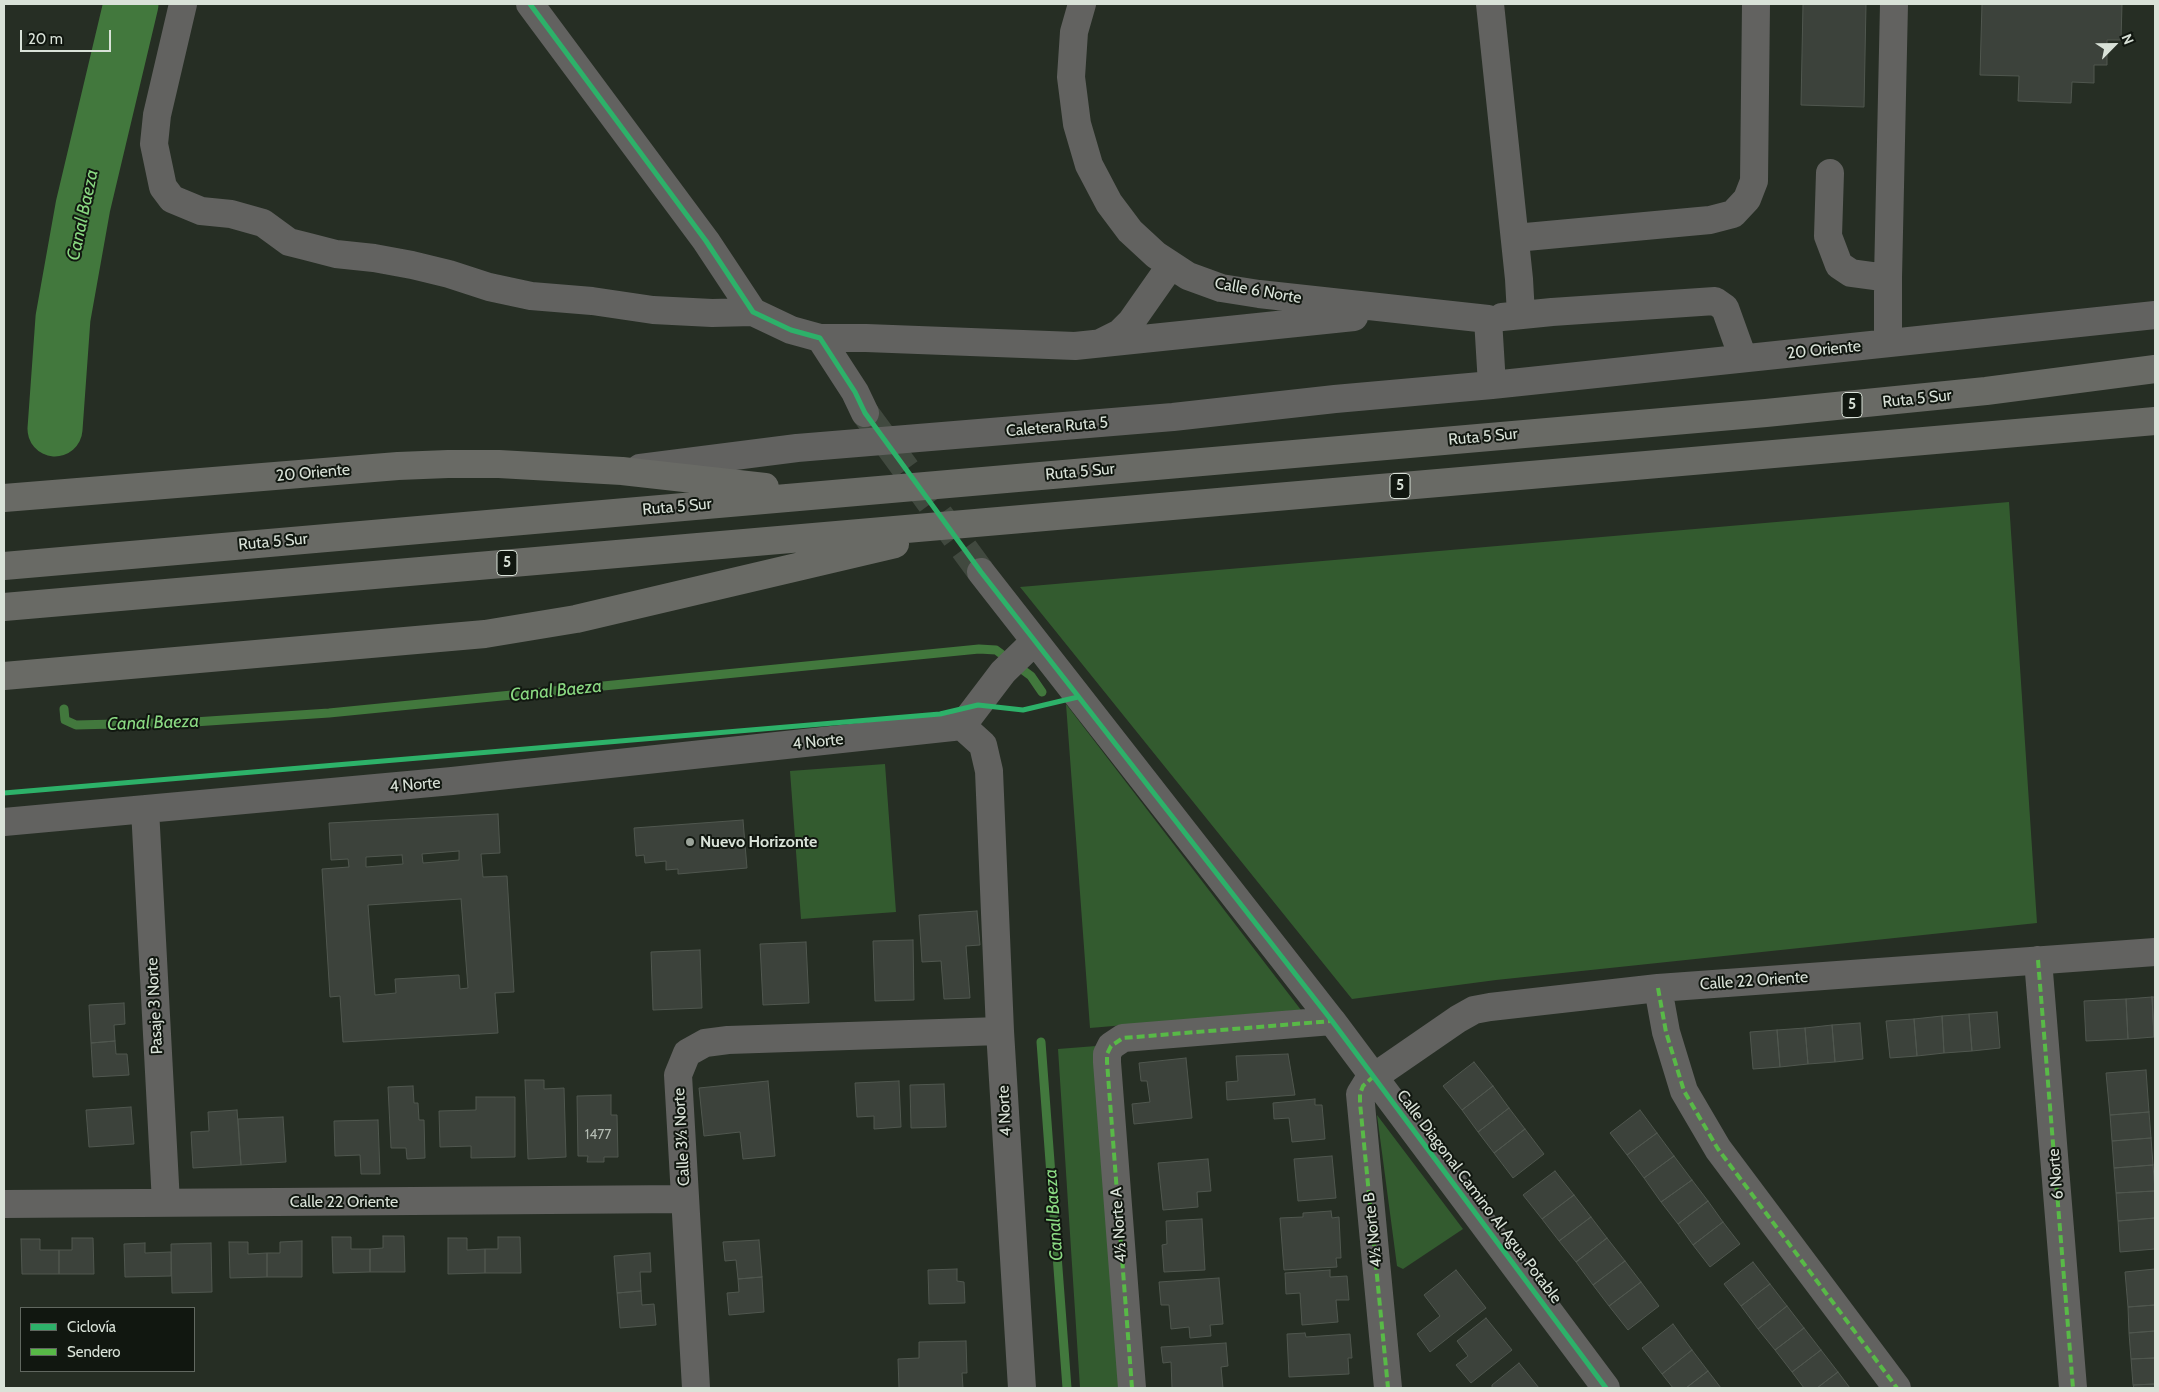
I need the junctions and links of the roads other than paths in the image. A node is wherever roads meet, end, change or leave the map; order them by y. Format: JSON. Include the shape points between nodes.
{"nodes":[{"id":1,"x":183,"y":4,"type":"edge"},
{"id":2,"x":530,"y":4,"type":"edge"},
{"id":3,"x":1082,"y":4,"type":"edge"},
{"id":4,"x":1490,"y":4,"type":"edge"},
{"id":5,"x":1756,"y":4,"type":"edge"},
{"id":6,"x":1894,"y":4,"type":"edge"},
{"id":7,"x":1830,"y":173,"type":"dead end"},
{"id":8,"x":1515,"y":238,"type":"junction"},
{"id":9,"x":1170,"y":265,"type":"junction"},
{"id":10,"x":1888,"y":278,"type":"junction"},
{"id":11,"x":1411,"y":310,"type":"junction"},
{"id":12,"x":752,"y":312,"type":"junction"},
{"id":13,"x":1521,"y":315,"type":"junction"},
{"id":14,"x":2155,"y":315,"type":"edge"},
{"id":15,"x":1488,"y":319,"type":"junction"},
{"id":16,"x":820,"y":338,"type":"junction"},
{"id":17,"x":1101,"y":343,"type":"junction"},
{"id":18,"x":1888,"y":343,"type":"junction"},
{"id":19,"x":1744,"y":358,"type":"junction"},
{"id":20,"x":2155,"y":370,"type":"edge"},
{"id":21,"x":1492,"y":385,"type":"junction"},
{"id":22,"x":865,"y":413,"type":"tunnel mouth"},
{"id":23,"x":2155,"y":421,"type":"edge"},
{"id":24,"x":622,"y":471,"type":"junction"},
{"id":25,"x":861,"y":491,"type":"junction"},
{"id":26,"x":4,"y":498,"type":"edge"},
{"id":27,"x":1011,"y":520,"type":"junction"},
{"id":28,"x":4,"y":566,"type":"edge"},
{"id":29,"x":981,"y":572,"type":"tunnel mouth"},
{"id":30,"x":4,"y":607,"type":"edge"},
{"id":31,"x":1028,"y":647,"type":"junction"},
{"id":32,"x":4,"y":676,"type":"edge"},
{"id":33,"x":962,"y":726,"type":"junction"},
{"id":34,"x":145,"y":809,"type":"junction"},
{"id":35,"x":4,"y":822,"type":"edge"},
{"id":36,"x":2155,"y":952,"type":"edge"},
{"id":37,"x":2038,"y":960,"type":"junction"},
{"id":38,"x":1658,"y":988,"type":"junction"},
{"id":39,"x":1332,"y":1021,"type":"junction"},
{"id":40,"x":1000,"y":1031,"type":"junction"},
{"id":41,"x":1374,"y":1076,"type":"junction"},
{"id":42,"x":685,"y":1199,"type":"junction"},
{"id":43,"x":166,"y":1203,"type":"junction"},
{"id":44,"x":4,"y":1204,"type":"edge"},
{"id":45,"x":696,"y":1388,"type":"edge"},
{"id":46,"x":1022,"y":1388,"type":"edge"},
{"id":47,"x":1132,"y":1388,"type":"edge"},
{"id":48,"x":1388,"y":1388,"type":"edge"},
{"id":49,"x":1606,"y":1388,"type":"edge"},
{"id":50,"x":1897,"y":1388,"type":"edge"},
{"id":51,"x":2073,"y":1388,"type":"edge"}],
"edges":[{"from":1,"to":12,"type":"street","via":[[157,115],[154,144],[162,187],[172,199],[201,211],[231,214],[263,223],[289,242],[336,254],[412,265],[531,296],[653,310]]},
{"from":2,"to":12,"type":"street","via":[[706,241]]},
{"from":3,"to":9,"type":"street","name":"Calle 6 Norte","via":[[1074,32],[1071,77],[1077,124],[1089,165],[1109,203],[1130,231]]},
{"from":4,"to":8,"type":"street"},
{"from":5,"to":8,"type":"street","via":[[1754,181],[1747,199],[1733,214],[1710,220]]},
{"from":6,"to":10,"type":"street"},
{"from":7,"to":10,"type":"street","via":[[1828,236],[1839,265],[1851,273]]},
{"from":8,"to":13,"type":"street"},
{"from":9,"to":11,"type":"street","name":"Calle 6 Norte","via":[[1188,276],[1221,288]]},
{"from":9,"to":17,"type":"street","via":[[1132,322]]},
{"from":10,"to":18,"type":"street"},
{"from":11,"to":15,"type":"street","name":"Calle 6 Norte"},
{"from":11,"to":17,"type":"street"},
{"from":12,"to":16,"type":"street","via":[[791,330]]},
{"from":13,"to":15,"type":"street","name":"Calle 6 Norte"},
{"from":13,"to":19,"type":"street","name":"Calle 6 Norte","via":[[1715,301],[1725,308]]},
{"from":14,"to":18,"type":"street","name":"20 Oriente"},
{"from":15,"to":21,"type":"street"},
{"from":16,"to":17,"type":"street","via":[[1075,346]]},
{"from":16,"to":22,"type":"street"},
{"from":18,"to":19,"type":"street","name":"20 Oriente"},
{"from":19,"to":21,"type":"street","name":"20 Oriente"},
{"from":20,"to":25,"type":"highway","name":"Ruta 5 Sur","number":"5","via":[[1866,404]]},
{"from":21,"to":24,"type":"street","name":"Caletera Ruta 5","via":[[1173,417],[797,448]]},
{"from":23,"to":27,"type":"highway","number":"5"},
{"from":24,"to":25,"type":"highway","name":"20 Oriente","via":[[755,486]]},
{"from":24,"to":26,"type":"highway","name":"20 Oriente","via":[[499,464],[398,466]]},
{"from":25,"to":28,"type":"highway","name":"Ruta 5 Sur","number":"5"},
{"from":27,"to":30,"type":"highway","number":"5"},
{"from":27,"to":32,"type":"highway","via":[[534,627],[437,640]]},
{"from":29,"to":31,"type":"street","name":"Calle Diagonal Camino Al Agua Potable"},
{"from":31,"to":33,"type":"street","via":[[1002,672]]},
{"from":31,"to":39,"type":"street","name":"Calle Diagonal Camino Al Agua Potable"},
{"from":33,"to":34,"type":"street","name":"4 Norte","via":[[452,781]]},
{"from":33,"to":40,"type":"street","name":"4 Norte","via":[[983,745],[990,771]]},
{"from":34,"to":35,"type":"street","name":"4 Norte"},
{"from":34,"to":43,"type":"street","name":"Pasaje 3 Norte"},
{"from":36,"to":37,"type":"street","name":"Calle 22 Oriente"},
{"from":37,"to":38,"type":"street","name":"Calle 22 Oriente"},
{"from":37,"to":51,"type":"street","name":"6 Norte"},
{"from":38,"to":41,"type":"street","name":"Calle 22 Oriente","via":[[1474,1010]]},
{"from":38,"to":50,"type":"street","via":[[1666,1032],[1684,1091],[1718,1149]]},
{"from":39,"to":41,"type":"street","name":"Calle Diagonal Camino Al Agua Potable"},
{"from":39,"to":47,"type":"street","name":"4½ Norte A","via":[[1123,1038],[1111,1046],[1106,1062]]},
{"from":40,"to":42,"type":"street","name":"Calle 3½ Norte","via":[[705,1043],[687,1053],[678,1075]]},
{"from":40,"to":46,"type":"street","name":"4 Norte"},
{"from":41,"to":48,"type":"street","name":"4½ Norte B","via":[[1363,1086],[1360,1103]]},
{"from":41,"to":49,"type":"street","name":"Calle Diagonal Camino Al Agua Potable"},
{"from":42,"to":43,"type":"street","name":"Calle 22 Oriente"},
{"from":42,"to":45,"type":"street","name":"Calle 3½ Norte"},
{"from":43,"to":44,"type":"street","name":"Calle 22 Oriente"}]}
